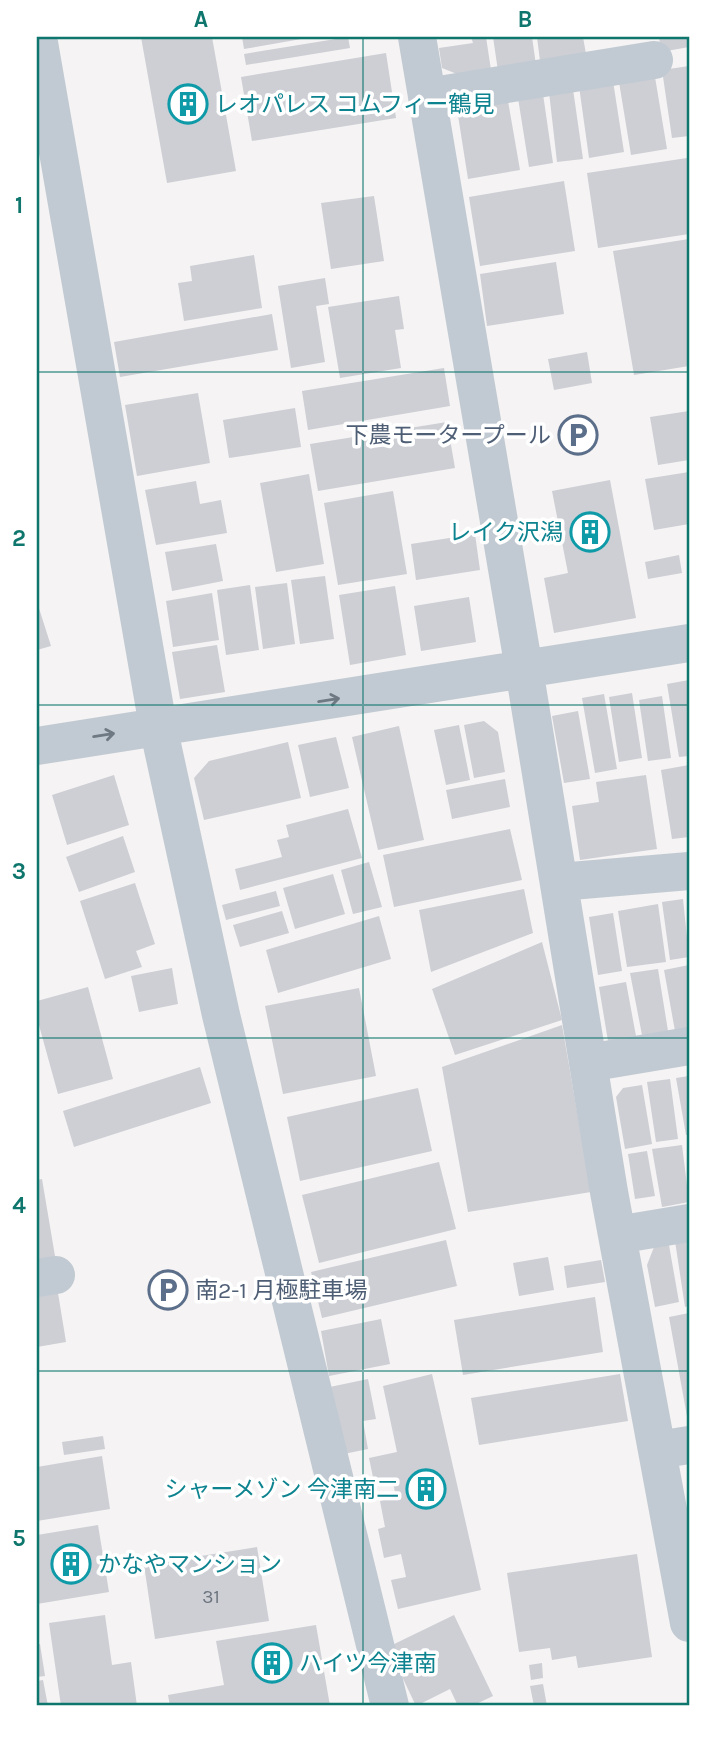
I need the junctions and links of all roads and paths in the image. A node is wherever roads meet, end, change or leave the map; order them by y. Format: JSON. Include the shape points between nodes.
{"nodes":[{"id":1,"x":38,"y":37,"type":"edge"},
{"id":2,"x":417,"y":37,"type":"edge"},
{"id":3,"x":654,"y":60,"type":"dead end"},
{"id":4,"x":427,"y":97,"type":"junction"},
{"id":5,"x":689,"y":643,"type":"edge"},
{"id":6,"x":524,"y":670,"type":"junction"},
{"id":7,"x":158,"y":726,"type":"junction"},
{"id":8,"x":37,"y":746,"type":"edge"},
{"id":9,"x":689,"y":871,"type":"edge"},
{"id":10,"x":559,"y":883,"type":"junction"},
{"id":11,"x":689,"y":1046,"type":"edge"},
{"id":12,"x":588,"y":1063,"type":"junction"},
{"id":13,"x":689,"y":1223,"type":"edge"},
{"id":14,"x":617,"y":1235,"type":"junction"},
{"id":15,"x":673,"y":1448,"type":"edge"},
{"id":16,"x":689,"y":1623,"type":"edge"},
{"id":17,"x":390,"y":1706,"type":"edge"}],
"edges":[{"from":1,"to":7,"type":"street"},
{"from":2,"to":4,"type":"street"},
{"from":3,"to":4,"type":"street"},
{"from":4,"to":6,"type":"street"},
{"from":5,"to":6,"type":"street"},
{"from":7,"to":6,"type":"street","one_way":true},
{"from":6,"to":10,"type":"street"},
{"from":8,"to":7,"type":"street","one_way":true},
{"from":7,"to":17,"type":"street","via":[[221,1015]]},
{"from":9,"to":10,"type":"street"},
{"from":10,"to":12,"type":"street"},
{"from":11,"to":12,"type":"street"},
{"from":12,"to":14,"type":"street"},
{"from":13,"to":14,"type":"street"},
{"from":14,"to":15,"type":"street"},
{"from":15,"to":16,"type":"street"}]}
